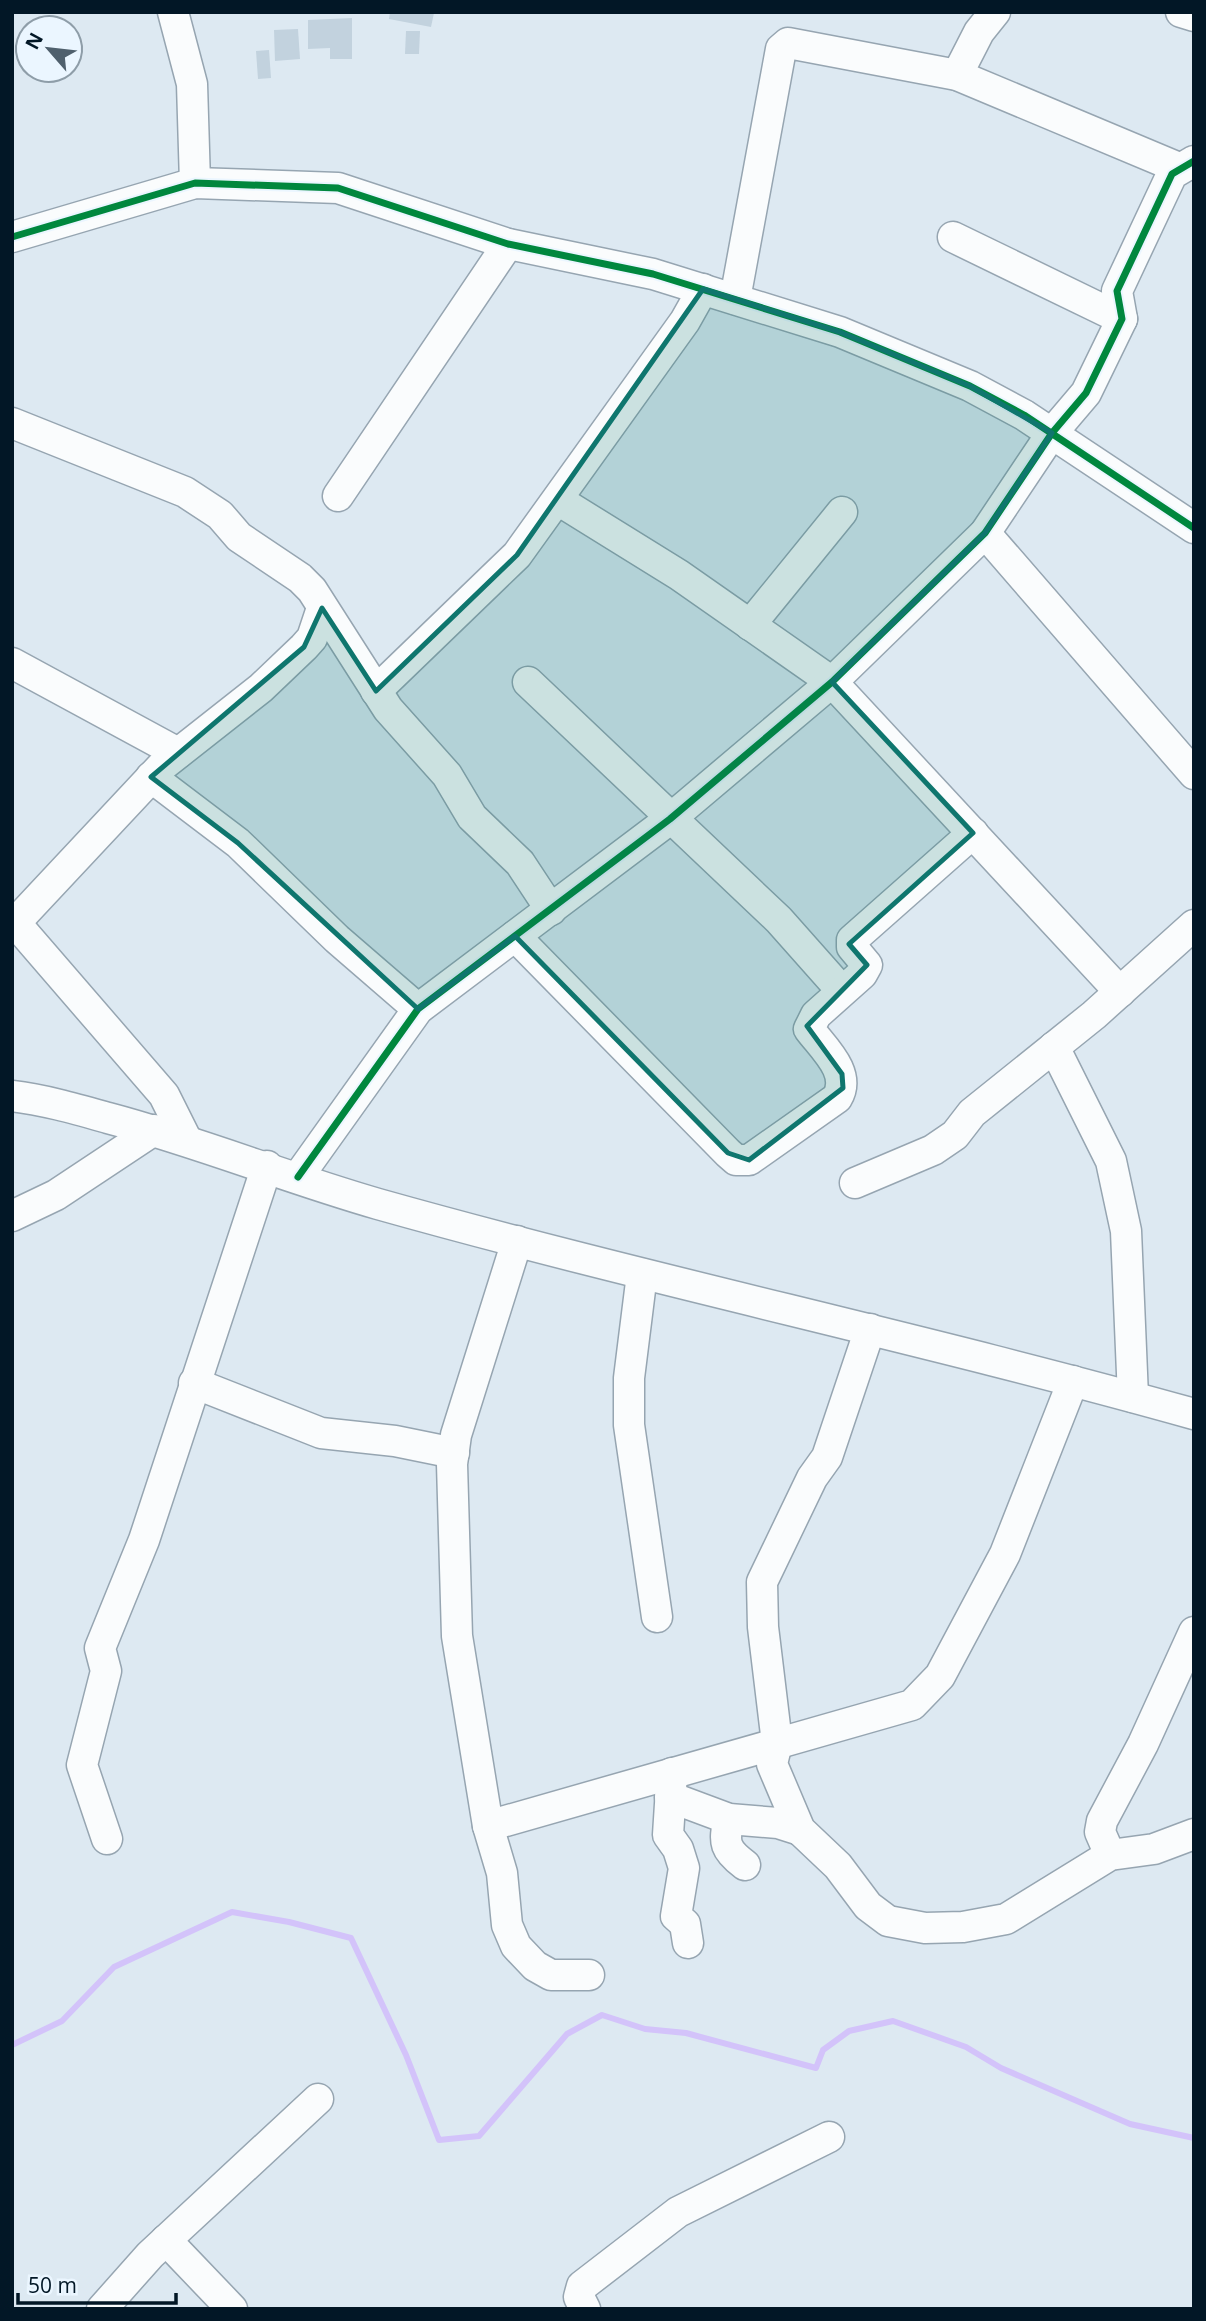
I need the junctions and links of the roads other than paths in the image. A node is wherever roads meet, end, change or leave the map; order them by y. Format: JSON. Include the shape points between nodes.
{"nodes":[{"id":1,"x":173,"y":12,"type":"edge"},
{"id":2,"x":995,"y":12,"type":"edge"},
{"id":3,"x":1181,"y":12,"type":"edge"},
{"id":4,"x":1194,"y":16,"type":"edge"},
{"id":5,"x":957,"y":75,"type":"junction"},
{"id":6,"x":1185,"y":171,"type":"edge"},
{"id":7,"x":195,"y":183,"type":"junction"},
{"id":8,"x":12,"y":237,"type":"edge"},
{"id":9,"x":953,"y":237,"type":"dead end"},
{"id":10,"x":508,"y":244,"type":"junction"},
{"id":11,"x":704,"y":289,"type":"junction"},
{"id":12,"x":735,"y":299,"type":"junction"},
{"id":13,"x":1122,"y":319,"type":"junction"},
{"id":14,"x":12,"y":423,"type":"edge"},
{"id":15,"x":1052,"y":433,"type":"junction"},
{"id":16,"x":338,"y":496,"type":"dead end"},
{"id":17,"x":558,"y":500,"type":"junction"},
{"id":18,"x":842,"y":512,"type":"dead end"},
{"id":19,"x":1194,"y":528,"type":"edge"},
{"id":20,"x":985,"y":533,"type":"junction"},
{"id":21,"x":322,"y":608,"type":"junction"},
{"id":22,"x":750,"y":625,"type":"junction"},
{"id":23,"x":12,"y":663,"type":"edge"},
{"id":24,"x":528,"y":682,"type":"dead end"},
{"id":25,"x":832,"y":682,"type":"junction"},
{"id":26,"x":376,"y":691,"type":"junction"},
{"id":27,"x":178,"y":753,"type":"junction"},
{"id":28,"x":1194,"y":774,"type":"edge"},
{"id":29,"x":151,"y":777,"type":"junction"},
{"id":30,"x":670,"y":819,"type":"junction"},
{"id":31,"x":973,"y":833,"type":"junction"},
{"id":32,"x":551,"y":910,"type":"junction"},
{"id":33,"x":14,"y":921,"type":"edge"},
{"id":34,"x":1194,"y":925,"type":"edge"},
{"id":35,"x":515,"y":936,"type":"junction"},
{"id":36,"x":842,"y":991,"type":"junction"},
{"id":37,"x":1121,"y":992,"type":"junction"},
{"id":38,"x":418,"y":1009,"type":"junction"},
{"id":39,"x":1055,"y":1047,"type":"junction"},
{"id":40,"x":12,"y":1096,"type":"edge"},
{"id":41,"x":154,"y":1130,"type":"junction"},
{"id":42,"x":186,"y":1139,"type":"junction"},
{"id":43,"x":267,"y":1166,"type":"junction"},
{"id":44,"x":298,"y":1177,"type":"junction"},
{"id":45,"x":855,"y":1183,"type":"dead end"},
{"id":46,"x":12,"y":1216,"type":"edge"},
{"id":47,"x":517,"y":1241,"type":"junction"},
{"id":48,"x":642,"y":1274,"type":"junction"},
{"id":49,"x":870,"y":1329,"type":"junction"},
{"id":50,"x":1073,"y":1381,"type":"junction"},
{"id":51,"x":194,"y":1383,"type":"junction"},
{"id":52,"x":1133,"y":1397,"type":"junction"},
{"id":53,"x":1194,"y":1414,"type":"edge"},
{"id":54,"x":454,"y":1453,"type":"junction"},
{"id":55,"x":657,"y":1617,"type":"dead end"},
{"id":56,"x":1194,"y":1632,"type":"edge"},
{"id":57,"x":777,"y":1742,"type":"junction"},
{"id":58,"x":671,"y":1785,"type":"junction"},
{"id":59,"x":729,"y":1819,"type":"junction"},
{"id":60,"x":488,"y":1826,"type":"junction"},
{"id":61,"x":800,"y":1830,"type":"junction"},
{"id":62,"x":1194,"y":1834,"type":"edge"},
{"id":63,"x":107,"y":1839,"type":"dead end"},
{"id":64,"x":1110,"y":1854,"type":"junction"},
{"id":65,"x":745,"y":1865,"type":"dead end"},
{"id":66,"x":688,"y":1943,"type":"dead end"},
{"id":67,"x":589,"y":1975,"type":"dead end"},
{"id":68,"x":318,"y":2099,"type":"dead end"},
{"id":69,"x":829,"y":2137,"type":"dead end"},
{"id":70,"x":166,"y":2240,"type":"junction"},
{"id":71,"x":102,"y":2309,"type":"edge"},
{"id":72,"x":232,"y":2309,"type":"edge"},
{"id":73,"x":585,"y":2309,"type":"edge"}],
"edges":[{"from":1,"to":7,"type":"street","via":[[192,84]]},
{"from":2,"to":5,"type":"street"},
{"from":3,"to":4,"type":"street"},
{"from":5,"to":6,"type":"street"},
{"from":5,"to":12,"type":"street","via":[[784,45]]},
{"from":6,"to":13,"type":"street","via":[[1117,291]]},
{"from":7,"to":8,"type":"street"},
{"from":7,"to":10,"type":"street","via":[[338,188]]},
{"from":9,"to":13,"type":"street"},
{"from":10,"to":11,"type":"street"},
{"from":10,"to":16,"type":"street"},
{"from":11,"to":12,"type":"street"},
{"from":11,"to":17,"type":"street"},
{"from":12,"to":15,"type":"street","via":[[840,332],[970,386]]},
{"from":13,"to":15,"type":"street","via":[[1086,393]]},
{"from":14,"to":21,"type":"street","via":[[185,492],[300,578]]},
{"from":15,"to":19,"type":"street"},
{"from":15,"to":20,"type":"street"},
{"from":17,"to":22,"type":"street"},
{"from":17,"to":26,"type":"street","via":[[517,555]]},
{"from":18,"to":22,"type":"street"},
{"from":20,"to":25,"type":"street"},
{"from":20,"to":28,"type":"street"},
{"from":21,"to":26,"type":"street"},
{"from":21,"to":27,"type":"street","via":[[304,647],[261,688]]},
{"from":22,"to":25,"type":"street"},
{"from":23,"to":27,"type":"street"},
{"from":24,"to":30,"type":"street"},
{"from":25,"to":30,"type":"street"},
{"from":25,"to":31,"type":"street"},
{"from":26,"to":32,"type":"street","via":[[447,775],[472,817],[520,863]]},
{"from":27,"to":29,"type":"street"},
{"from":29,"to":33,"type":"street"},
{"from":29,"to":38,"type":"street","via":[[238,843]]},
{"from":30,"to":32,"type":"street"},
{"from":30,"to":36,"type":"street","via":[[779,920]]},
{"from":31,"to":36,"type":"street","via":[[852,940],[852,947],[867,965]]},
{"from":31,"to":37,"type":"street"},
{"from":32,"to":35,"type":"street"},
{"from":33,"to":42,"type":"street","via":[[164,1095]]},
{"from":34,"to":37,"type":"street"},
{"from":35,"to":36,"type":"street","via":[[736,1160],[749,1160],[837,1098],[843,1088],[842,1074],[809,1029],[816,1015]]},
{"from":35,"to":38,"type":"street"},
{"from":37,"to":39,"type":"street"},
{"from":38,"to":44,"type":"street"},
{"from":39,"to":45,"type":"street","via":[[972,1113],[956,1135],[933,1150]]},
{"from":39,"to":52,"type":"street","via":[[1111,1161],[1126,1231]]},
{"from":40,"to":41,"type":"street"},
{"from":41,"to":42,"type":"street"},
{"from":41,"to":46,"type":"street","via":[[56,1195]]},
{"from":42,"to":43,"type":"street"},
{"from":43,"to":44,"type":"street"},
{"from":43,"to":51,"type":"street"},
{"from":44,"to":47,"type":"street","via":[[374,1203]]},
{"from":47,"to":48,"type":"street"},
{"from":47,"to":54,"type":"street"},
{"from":48,"to":49,"type":"street"},
{"from":48,"to":55,"type":"street","via":[[629,1378],[629,1425]]},
{"from":49,"to":50,"type":"street"},
{"from":49,"to":57,"type":"street","via":[[827,1457],[812,1478],[762,1582]]},
{"from":50,"to":52,"type":"street"},
{"from":50,"to":57,"type":"street","via":[[1004,1554],[940,1676],[912,1705]]},
{"from":51,"to":54,"type":"street","via":[[321,1433]]},
{"from":51,"to":63,"type":"street","via":[[144,1540],[100,1648],[106,1671],[82,1765]]},
{"from":52,"to":53,"type":"street"},
{"from":54,"to":60,"type":"street","via":[[457,1636]]},
{"from":56,"to":64,"type":"street","via":[[1102,1821],[1100,1832]]},
{"from":57,"to":58,"type":"street"},
{"from":57,"to":61,"type":"street","via":[[772,1764]]},
{"from":58,"to":59,"type":"street"},
{"from":58,"to":60,"type":"street"},
{"from":58,"to":66,"type":"street","via":[[668,1835],[684,1868],[676,1916],[685,1924]]},
{"from":59,"to":61,"type":"street","via":[[778,1823]]},
{"from":59,"to":65,"type":"street","via":[[724,1842],[728,1852]]},
{"from":60,"to":67,"type":"street","via":[[502,1873],[507,1925],[516,1946],[534,1966],[551,1975]]},
{"from":61,"to":64,"type":"street","via":[[838,1866],[868,1906],[888,1921],[925,1928],[1006,1919]]},
{"from":62,"to":64,"type":"street","via":[[1154,1849]]},
{"from":68,"to":70,"type":"street"},
{"from":69,"to":73,"type":"street","via":[[678,2212],[582,2286],[579,2297]]},
{"from":70,"to":71,"type":"street"},
{"from":70,"to":72,"type":"street"}]}
